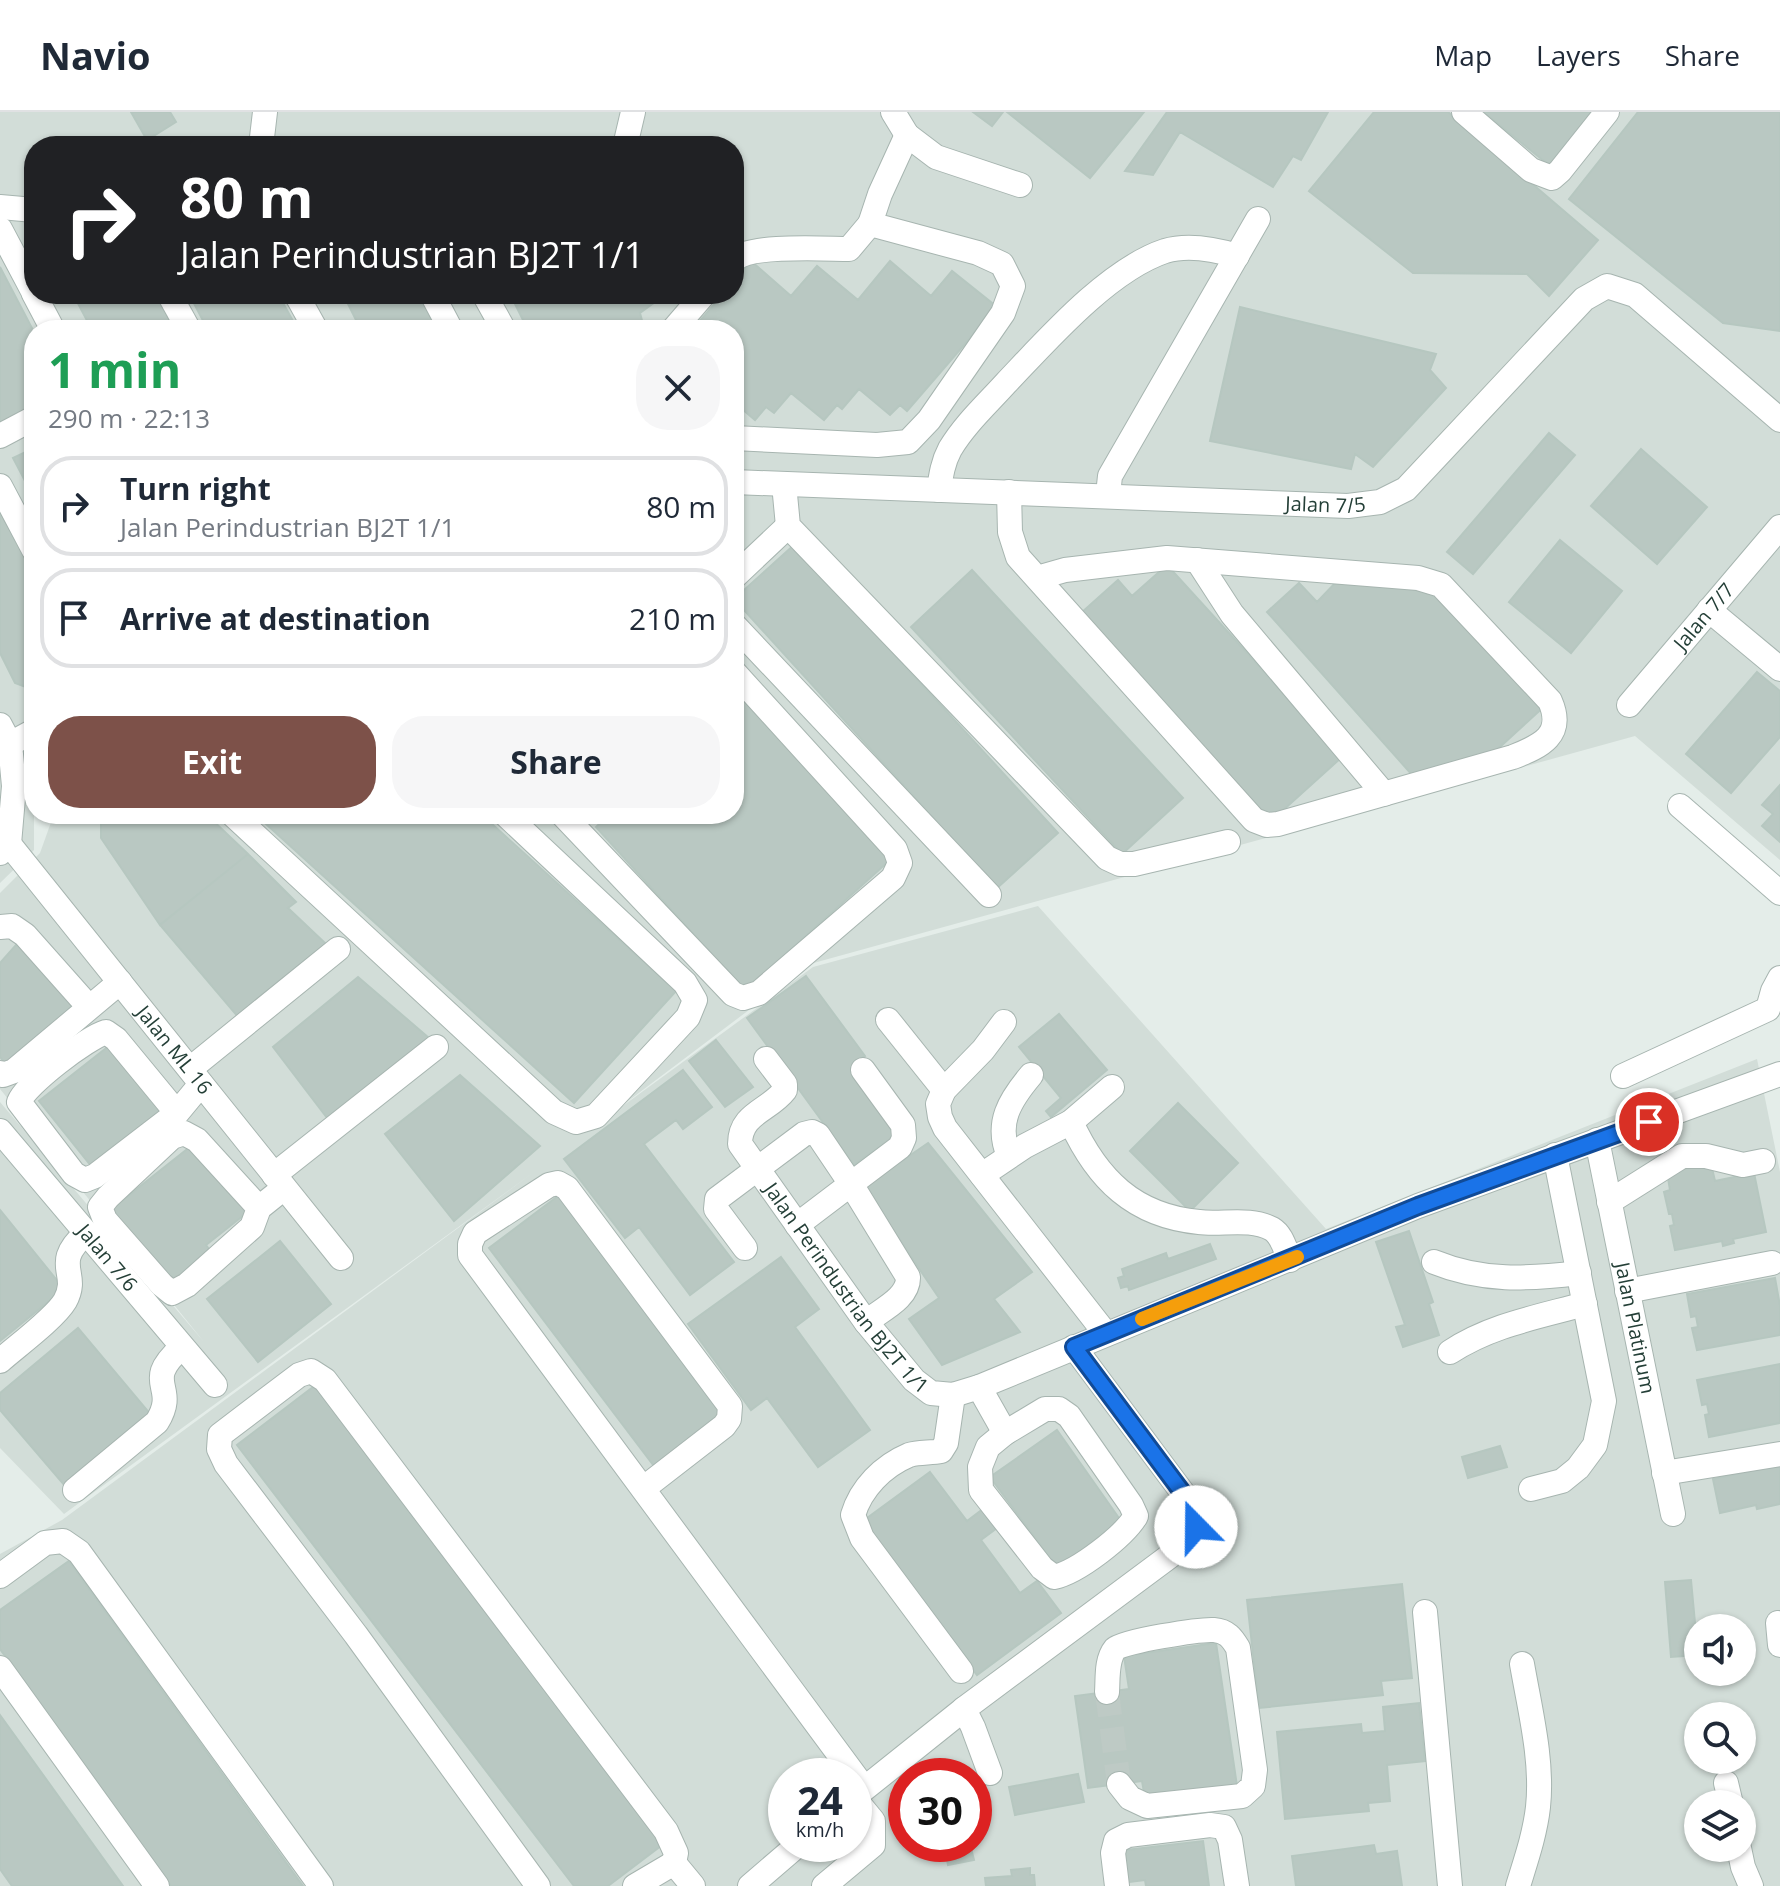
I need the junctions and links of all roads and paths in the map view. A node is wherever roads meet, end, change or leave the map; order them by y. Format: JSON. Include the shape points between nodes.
{"nodes":[{"id":1,"x":265,"y":112,"type":"edge"},
{"id":2,"x":633,"y":112,"type":"edge"},
{"id":3,"x":893,"y":112,"type":"edge"},
{"id":4,"x":1464,"y":112,"type":"edge"},
{"id":5,"x":1607,"y":112,"type":"edge"},
{"id":6,"x":907,"y":135,"type":"junction"},
{"id":7,"x":262,"y":136,"type":"edge"},
{"id":8,"x":627,"y":136,"type":"edge"},
{"id":9,"x":1020,"y":185,"type":"dead end"},
{"id":10,"x":0,"y":207,"type":"edge"},
{"id":11,"x":24,"y":209,"type":"edge"},
{"id":12,"x":1258,"y":219,"type":"dead end"},
{"id":13,"x":870,"y":224,"type":"junction"},
{"id":14,"x":0,"y":229,"type":"edge"},
{"id":15,"x":744,"y":253,"type":"edge"},
{"id":16,"x":1237,"y":256,"type":"junction"},
{"id":17,"x":24,"y":275,"type":"edge"},
{"id":18,"x":695,"y":304,"type":"edge"},
{"id":19,"x":682,"y":320,"type":"edge"},
{"id":20,"x":1780,"y":420,"type":"edge"},
{"id":21,"x":24,"y":423,"type":"edge"},
{"id":22,"x":0,"y":436,"type":"edge"},
{"id":23,"x":744,"y":438,"type":"edge"},
{"id":24,"x":744,"y":482,"type":"edge"},
{"id":25,"x":784,"y":484,"type":"junction"},
{"id":26,"x":0,"y":486,"type":"edge"},
{"id":27,"x":939,"y":490,"type":"junction"},
{"id":28,"x":1009,"y":492,"type":"junction"},
{"id":29,"x":1108,"y":495,"type":"junction"},
{"id":30,"x":788,"y":526,"type":"junction"},
{"id":31,"x":1780,"y":527,"type":"edge"},
{"id":32,"x":24,"y":531,"type":"edge"},
{"id":33,"x":1197,"y":560,"type":"junction"},
{"id":34,"x":744,"y":568,"type":"edge"},
{"id":35,"x":1037,"y":578,"type":"junction"},
{"id":36,"x":1709,"y":610,"type":"junction"},
{"id":37,"x":744,"y":636,"type":"edge"},
{"id":38,"x":1780,"y":669,"type":"edge"},
{"id":39,"x":744,"y":683,"type":"edge"},
{"id":40,"x":1629,"y":705,"type":"dead end"},
{"id":41,"x":5,"y":734,"type":"edge"},
{"id":42,"x":1384,"y":794,"type":"junction"},
{"id":43,"x":1680,"y":806,"type":"dead end"},
{"id":44,"x":243,"y":824,"type":"edge"},
{"id":45,"x":516,"y":824,"type":"edge"},
{"id":46,"x":572,"y":824,"type":"edge"},
{"id":47,"x":1228,"y":842,"type":"dead end"},
{"id":48,"x":4,"y":848,"type":"edge"},
{"id":49,"x":1780,"y":893,"type":"edge"},
{"id":50,"x":989,"y":895,"type":"dead end"},
{"id":51,"x":0,"y":927,"type":"edge"},
{"id":52,"x":338,"y":949,"type":"dead end"},
{"id":53,"x":1780,"y":978,"type":"edge"},
{"id":54,"x":120,"y":982,"type":"junction"},
{"id":55,"x":89,"y":1007,"type":"junction"},
{"id":56,"x":888,"y":1020,"type":"dead end"},
{"id":57,"x":1004,"y":1022,"type":"dead end"},
{"id":58,"x":436,"y":1047,"type":"dead end"},
{"id":59,"x":766,"y":1059,"type":"dead end"},
{"id":60,"x":863,"y":1070,"type":"dead end"},
{"id":61,"x":0,"y":1073,"type":"edge"},
{"id":62,"x":1780,"y":1074,"type":"edge"},
{"id":63,"x":1031,"y":1075,"type":"dead end"},
{"id":64,"x":195,"y":1076,"type":"junction"},
{"id":65,"x":1623,"y":1076,"type":"dead end"},
{"id":66,"x":1112,"y":1087,"type":"dead end"},
{"id":67,"x":944,"y":1090,"type":"junction"},
{"id":68,"x":177,"y":1113,"type":"junction"},
{"id":69,"x":1071,"y":1122,"type":"junction"},
{"id":70,"x":0,"y":1131,"type":"edge"},
{"id":71,"x":1597,"y":1140,"type":"junction"},
{"id":72,"x":1555,"y":1155,"type":"junction"},
{"id":73,"x":1009,"y":1156,"type":"junction"},
{"id":74,"x":1763,"y":1161,"type":"dead end"},
{"id":75,"x":757,"y":1167,"type":"junction"},
{"id":76,"x":982,"y":1175,"type":"junction"},
{"id":77,"x":279,"y":1181,"type":"junction"},
{"id":78,"x":851,"y":1184,"type":"junction"},
{"id":79,"x":1609,"y":1202,"type":"junction"},
{"id":80,"x":259,"y":1208,"type":"junction"},
{"id":81,"x":797,"y":1225,"type":"junction"},
{"id":82,"x":86,"y":1233,"type":"junction"},
{"id":83,"x":745,"y":1248,"type":"dead end"},
{"id":84,"x":341,"y":1258,"type":"dead end"},
{"id":85,"x":1290,"y":1260,"type":"junction"},
{"id":86,"x":1434,"y":1262,"type":"dead end"},
{"id":87,"x":1772,"y":1263,"type":"dead end"},
{"id":88,"x":1579,"y":1273,"type":"junction"},
{"id":89,"x":1627,"y":1291,"type":"junction"},
{"id":90,"x":1585,"y":1304,"type":"junction"},
{"id":91,"x":866,"y":1322,"type":"junction"},
{"id":92,"x":1106,"y":1334,"type":"junction"},
{"id":93,"x":182,"y":1347,"type":"junction"},
{"id":94,"x":1074,"y":1347,"type":"junction"},
{"id":95,"x":1450,"y":1352,"type":"dead end"},
{"id":96,"x":0,"y":1361,"type":"edge"},
{"id":97,"x":215,"y":1385,"type":"dead end"},
{"id":98,"x":979,"y":1387,"type":"junction"},
{"id":99,"x":953,"y":1395,"type":"junction"},
{"id":100,"x":1005,"y":1433,"type":"junction"},
{"id":101,"x":1780,"y":1454,"type":"edge"},
{"id":102,"x":1664,"y":1473,"type":"junction"},
{"id":103,"x":644,"y":1488,"type":"junction"},
{"id":104,"x":1531,"y":1489,"type":"dead end"},
{"id":105,"x":75,"y":1490,"type":"dead end"},
{"id":106,"x":1673,"y":1514,"type":"dead end"},
{"id":107,"x":0,"y":1576,"type":"edge"},
{"id":108,"x":1425,"y":1612,"type":"dead end"},
{"id":109,"x":1092,"y":1615,"type":"junction"},
{"id":110,"x":1115,"y":1649,"type":"junction"},
{"id":111,"x":1522,"y":1664,"type":"dead end"},
{"id":112,"x":0,"y":1668,"type":"edge"},
{"id":113,"x":961,"y":1671,"type":"dead end"},
{"id":114,"x":1107,"y":1692,"type":"tunnel mouth"},
{"id":115,"x":964,"y":1709,"type":"junction"},
{"id":116,"x":832,"y":1758,"type":"edge"},
{"id":117,"x":984,"y":1758,"type":"edge"},
{"id":118,"x":872,"y":1782,"type":"edge"},
{"id":119,"x":1119,"y":1784,"type":"dead end"},
{"id":120,"x":872,"y":1819,"type":"edge"},
{"id":121,"x":872,"y":1846,"type":"edge"},
{"id":122,"x":778,"y":1862,"type":"edge"},
{"id":123,"x":853,"y":1862,"type":"edge"},
{"id":124,"x":1742,"y":1862,"type":"edge"},
{"id":125,"x":674,"y":1863,"type":"junction"},
{"id":126,"x":157,"y":1886,"type":"edge"},
{"id":127,"x":321,"y":1886,"type":"edge"},
{"id":128,"x":538,"y":1886,"type":"edge"},
{"id":129,"x":635,"y":1886,"type":"edge"},
{"id":130,"x":693,"y":1886,"type":"edge"},
{"id":131,"x":750,"y":1886,"type":"edge"},
{"id":132,"x":824,"y":1886,"type":"edge"},
{"id":133,"x":1117,"y":1886,"type":"edge"},
{"id":134,"x":1237,"y":1886,"type":"edge"},
{"id":135,"x":1450,"y":1886,"type":"edge"},
{"id":136,"x":1518,"y":1886,"type":"edge"},
{"id":137,"x":1751,"y":1886,"type":"edge"}],
"edges":[{"from":1,"to":7,"type":"street"},
{"from":2,"to":8,"type":"street"},
{"from":3,"to":6,"type":"street"},
{"from":4,"to":5,"type":"street","via":[[1531,170],[1552,178]]},
{"from":6,"to":9,"type":"street","via":[[936,157]]},
{"from":6,"to":13,"type":"street"},
{"from":10,"to":11,"type":"street"},
{"from":12,"to":16,"type":"street"},
{"from":13,"to":15,"type":"street","via":[[849,249]]},
{"from":13,"to":23,"type":"street","via":[[1002,264],[1013,286],[1003,313],[908,442]]},
{"from":14,"to":17,"type":"street"},
{"from":16,"to":27,"type":"street","via":[[1193,247],[1167,250],[1140,261],[1072,313],[968,424],[942,465]]},
{"from":16,"to":29,"type":"street","via":[[1110,476]]},
{"from":18,"to":19,"type":"street"},
{"from":20,"to":29,"type":"street","name":"Jalan 7/5","via":[[1635,295],[1607,286],[1584,299],[1406,489],[1380,502],[1348,506]]},
{"from":21,"to":22,"type":"street"},
{"from":24,"to":25,"type":"street","name":"Jalan 7/5"},
{"from":25,"to":27,"type":"street","name":"Jalan 7/5"},
{"from":25,"to":30,"type":"street"},
{"from":26,"to":32,"type":"street"},
{"from":27,"to":28,"type":"street","name":"Jalan 7/5"},
{"from":28,"to":29,"type":"street","name":"Jalan 7/5"},
{"from":28,"to":35,"type":"street","via":[[1010,532],[1018,557]]},
{"from":30,"to":34,"type":"street"},
{"from":30,"to":47,"type":"street","via":[[1107,858],[1134,864]]},
{"from":31,"to":36,"type":"street","name":"Jalan 7/7"},
{"from":33,"to":35,"type":"street","via":[[1167,558]]},
{"from":33,"to":42,"type":"street","via":[[1232,614]]},
{"from":33,"to":42,"type":"street","via":[[1418,578],[1441,585],[1550,701],[1557,716],[1554,730],[1537,747]]},
{"from":35,"to":42,"type":"street","via":[[1254,820],[1278,824]]},
{"from":36,"to":38,"type":"street"},
{"from":36,"to":40,"type":"street","name":"Jalan 7/7"},
{"from":37,"to":50,"type":"street"},
{"from":39,"to":46,"type":"street","via":[[895,849],[900,863],[893,878],[759,993],[743,998],[733,994]]},
{"from":41,"to":48,"type":"street","via":[[14,786]]},
{"from":43,"to":49,"type":"street"},
{"from":44,"to":45,"type":"street","via":[[554,1112],[576,1122],[596,1116],[688,1017],[695,1000],[685,983]]},
{"from":48,"to":54,"type":"street","name":"Jalan ML 16"},
{"from":51,"to":55,"type":"street","via":[[12,926],[25,935]]},
{"from":52,"to":64,"type":"street"},
{"from":53,"to":65,"type":"street","via":[[1768,1009]]},
{"from":54,"to":55,"type":"street"},
{"from":54,"to":64,"type":"street","name":"Jalan ML 16"},
{"from":55,"to":61,"type":"street","via":[[14,1071]]},
{"from":56,"to":67,"type":"street"},
{"from":57,"to":67,"type":"street"},
{"from":58,"to":77,"type":"street"},
{"from":59,"to":75,"type":"street","name":"Jalan Perindustrian BJ2T 1/1","via":[[785,1090],[740,1131],[740,1144]]},
{"from":60,"to":78,"type":"street","via":[[903,1125],[904,1138],[900,1147]]},
{"from":62,"to":71,"type":"street","name":"Jalan Perindustrian BJ2T 1/1"},
{"from":63,"to":73,"type":"street","via":[[1012,1097],[1004,1121]]},
{"from":64,"to":68,"type":"street"},
{"from":64,"to":77,"type":"street","name":"Jalan ML 16"},
{"from":66,"to":69,"type":"street"},
{"from":67,"to":76,"type":"street","via":[[940,1117]]},
{"from":68,"to":68,"type":"street","via":[[85,1180],[74,1174],[19,1102],[64,1059],[106,1032]]},
{"from":69,"to":73,"type":"street"},
{"from":69,"to":85,"type":"street","via":[[1104,1177],[1129,1200],[1160,1214],[1199,1222],[1271,1228]]},
{"from":70,"to":82,"type":"street","name":"Jalan 7/6"},
{"from":71,"to":72,"type":"street","name":"Jalan Perindustrian BJ2T 1/1"},
{"from":71,"to":79,"type":"street","name":"Jalan Platinum"},
{"from":72,"to":85,"type":"street","name":"Jalan Perindustrian BJ2T 1/1"},
{"from":72,"to":88,"type":"street"},
{"from":73,"to":76,"type":"street"},
{"from":74,"to":79,"type":"street","via":[[1743,1165],[1682,1156]]},
{"from":75,"to":78,"type":"street","via":[[812,1132]]},
{"from":75,"to":81,"type":"street","name":"Jalan Perindustrian BJ2T 1/1"},
{"from":75,"to":83,"type":"street","via":[[717,1199],[716,1209]]},
{"from":76,"to":92,"type":"street"},
{"from":77,"to":80,"type":"street"},
{"from":77,"to":84,"type":"street","name":"Jalan ML 16"},
{"from":78,"to":81,"type":"street"},
{"from":78,"to":91,"type":"street","via":[[908,1277],[904,1294]]},
{"from":79,"to":89,"type":"street","name":"Jalan Platinum"},
{"from":80,"to":80,"type":"street","via":[[252,1227],[172,1293],[105,1220],[100,1207],[172,1137],[184,1133],[197,1140]]},
{"from":81,"to":91,"type":"street","name":"Jalan Perindustrian BJ2T 1/1"},
{"from":82,"to":93,"type":"street","name":"Jalan 7/6"},
{"from":82,"to":96,"type":"street","via":[[67,1255],[70,1289],[64,1303]]},
{"from":85,"to":92,"type":"street","name":"Jalan Perindustrian BJ2T 1/1"},
{"from":86,"to":88,"type":"street","via":[[1479,1277]]},
{"from":87,"to":89,"type":"street"},
{"from":88,"to":90,"type":"street"},
{"from":89,"to":102,"type":"street","name":"Jalan Platinum"},
{"from":90,"to":95,"type":"street","via":[[1497,1328]]},
{"from":90,"to":104,"type":"street","via":[[1604,1401],[1595,1445],[1562,1481]]},
{"from":91,"to":99,"type":"street","name":"Jalan Perindustrian BJ2T 1/1","via":[[914,1380],[931,1393]]},
{"from":92,"to":94,"type":"street","name":"Jalan Perindustrian BJ2T 1/1"},
{"from":93,"to":97,"type":"street","name":"Jalan 7/6"},
{"from":93,"to":105,"type":"street","via":[[162,1369],[166,1396],[157,1422]]},
{"from":94,"to":98,"type":"street","name":"Jalan Perindustrian BJ2T 1/1"},
{"from":94,"to":109,"type":"street","via":[[1194,1508],[1196,1527],[1186,1544]]},
{"from":98,"to":99,"type":"street","name":"Jalan Perindustrian BJ2T 1/1"},
{"from":98,"to":100,"type":"street"},
{"from":99,"to":113,"type":"street","via":[[941,1451],[912,1454],[887,1469],[863,1490],[853,1515],[862,1538]]},
{"from":100,"to":100,"type":"street","via":[[1045,1409],[1069,1416],[1131,1505],[1136,1516],[1129,1527],[1068,1574],[1054,1577],[1042,1568],[981,1490],[980,1467],[988,1447]]},
{"from":101,"to":102,"type":"street"},
{"from":102,"to":106,"type":"street","name":"Jalan Platinum"},
{"from":103,"to":103,"type":"street","via":[[724,1426],[730,1406],[567,1188],[549,1185],[475,1233],[470,1255]]},
{"from":103,"to":116,"type":"street"},
{"from":107,"to":127,"type":"street","via":[[45,1543],[63,1541],[79,1552]]},
{"from":108,"to":135,"type":"street"},
{"from":109,"to":110,"type":"street"},
{"from":109,"to":115,"type":"street"},
{"from":110,"to":114,"type":"street"},
{"from":110,"to":119,"type":"street","via":[[1128,1641],[1213,1630],[1229,1634],[1238,1648],[1255,1770],[1253,1786],[1242,1796],[1215,1799],[1147,1806],[1130,1798]]},
{"from":111,"to":136,"type":"street","via":[[1538,1806]]},
{"from":112,"to":126,"type":"street"},
{"from":115,"to":117,"type":"street"},
{"from":115,"to":118,"type":"street"},
{"from":120,"to":121,"type":"street"},
{"from":122,"to":131,"type":"street"},
{"from":123,"to":132,"type":"street"},
{"from":124,"to":137,"type":"street"},
{"from":125,"to":128,"type":"street","via":[[676,1853],[666,1831],[325,1380],[311,1371],[299,1375],[220,1435],[226,1464]]},
{"from":125,"to":129,"type":"street"},
{"from":125,"to":130,"type":"street"},
{"from":133,"to":134,"type":"street","via":[[1116,1841],[1210,1825],[1224,1827],[1230,1840]]}]}
